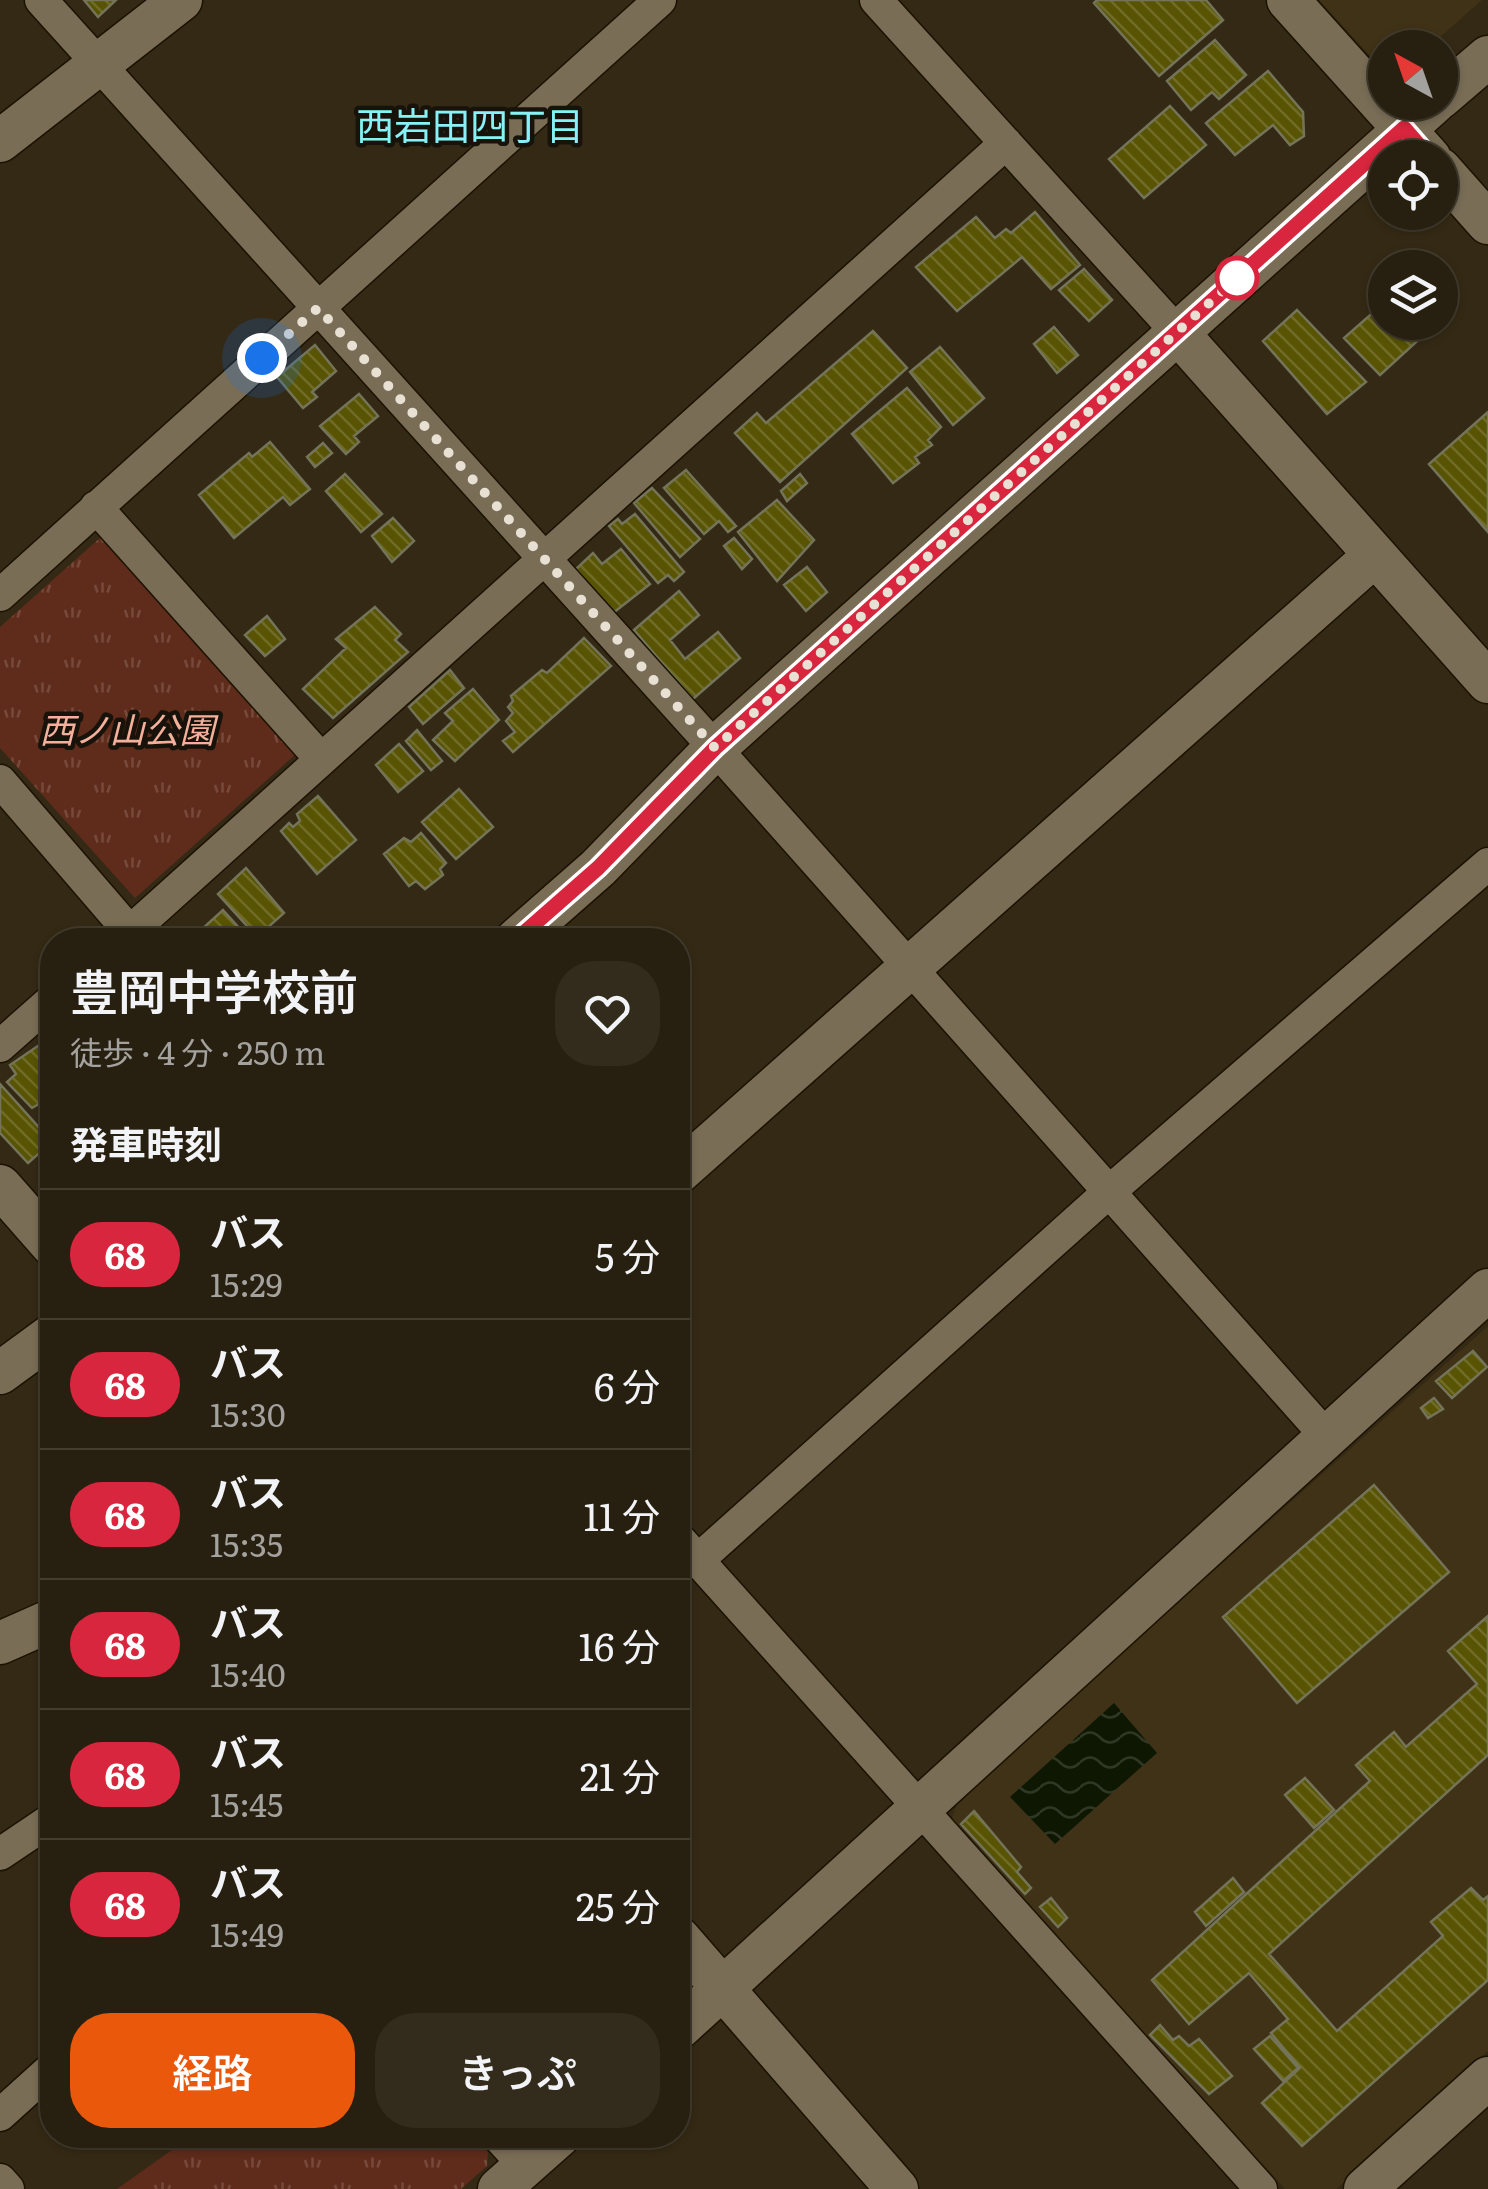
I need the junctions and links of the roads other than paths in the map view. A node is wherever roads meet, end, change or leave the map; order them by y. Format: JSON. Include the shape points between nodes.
{"nodes":[{"id":1,"x":40,"y":0,"type":"edge"},
{"id":2,"x":181,"y":0,"type":"edge"},
{"id":3,"x":660,"y":0,"type":"edge"},
{"id":4,"x":876,"y":0,"type":"edge"},
{"id":5,"x":1288,"y":0,"type":"edge"},
{"id":6,"x":1488,"y":57,"type":"edge"},
{"id":7,"x":97,"y":62,"type":"junction"},
{"id":8,"x":1427,"y":122,"type":"edge"},
{"id":9,"x":0,"y":141,"type":"edge"},
{"id":10,"x":1006,"y":143,"type":"junction"},
{"id":11,"x":1458,"y":189,"type":"edge"},
{"id":12,"x":1488,"y":223,"type":"edge"},
{"id":13,"x":318,"y":308,"type":"junction"},
{"id":14,"x":1177,"y":332,"type":"junction"},
{"id":15,"x":96,"y":507,"type":"junction"},
{"id":16,"x":1374,"y":556,"type":"junction"},
{"id":17,"x":543,"y":560,"type":"junction"},
{"id":18,"x":0,"y":595,"type":"edge"},
{"id":19,"x":1488,"y":682,"type":"edge"},
{"id":20,"x":715,"y":748,"type":"junction"},
{"id":21,"x":320,"y":758,"type":"junction"},
{"id":22,"x":0,"y":781,"type":"edge"},
{"id":23,"x":1488,"y":864,"type":"edge"},
{"id":24,"x":119,"y":928,"type":"edge"},
{"id":25,"x":135,"y":928,"type":"edge"},
{"id":26,"x":530,"y":928,"type":"edge"},
{"id":27,"x":908,"y":966,"type":"junction"},
{"id":28,"x":40,"y":1011,"type":"edge"},
{"id":29,"x":0,"y":1046,"type":"edge"},
{"id":30,"x":690,"y":1163,"type":"edge"},
{"id":31,"x":0,"y":1186,"type":"edge"},
{"id":32,"x":1110,"y":1191,"type":"junction"},
{"id":33,"x":40,"y":1231,"type":"edge"},
{"id":34,"x":1488,"y":1290,"type":"edge"},
{"id":35,"x":40,"y":1344,"type":"edge"},
{"id":36,"x":0,"y":1373,"type":"edge"},
{"id":37,"x":1326,"y":1436,"type":"junction"},
{"id":38,"x":690,"y":1547,"type":"edge"},
{"id":39,"x":690,"y":1551,"type":"edge"},
{"id":40,"x":40,"y":1629,"type":"edge"},
{"id":41,"x":0,"y":1643,"type":"edge"},
{"id":42,"x":917,"y":1806,"type":"junction"},
{"id":43,"x":40,"y":1827,"type":"edge"},
{"id":44,"x":0,"y":1854,"type":"edge"},
{"id":45,"x":690,"y":1950,"type":"edge"},
{"id":46,"x":724,"y":1988,"type":"junction"},
{"id":47,"x":690,"y":2018,"type":"edge"},
{"id":48,"x":1488,"y":2078,"type":"edge"},
{"id":49,"x":40,"y":2079,"type":"edge"},
{"id":50,"x":0,"y":2114,"type":"edge"},
{"id":51,"x":502,"y":2148,"type":"edge"},
{"id":52,"x":545,"y":2148,"type":"edge"},
{"id":53,"x":512,"y":2178,"type":"edge"},
{"id":54,"x":0,"y":2180,"type":"edge"},
{"id":55,"x":8,"y":2189,"type":"edge"},
{"id":56,"x":898,"y":2189,"type":"edge"},
{"id":57,"x":1261,"y":2189,"type":"edge"},
{"id":58,"x":1365,"y":2189,"type":"edge"}],
"edges":[{"from":1,"to":7,"type":"street"},
{"from":2,"to":7,"type":"street"},
{"from":3,"to":13,"type":"street"},
{"from":4,"to":10,"type":"street"},
{"from":5,"to":8,"type":"street"},
{"from":6,"to":8,"type":"street"},
{"from":7,"to":9,"type":"street"},
{"from":7,"to":13,"type":"street"},
{"from":8,"to":14,"type":"street"},
{"from":10,"to":14,"type":"street"},
{"from":10,"to":17,"type":"street"},
{"from":11,"to":12,"type":"street"},
{"from":13,"to":15,"type":"street"},
{"from":13,"to":17,"type":"street"},
{"from":14,"to":16,"type":"street"},
{"from":14,"to":20,"type":"street"},
{"from":15,"to":18,"type":"street"},
{"from":15,"to":21,"type":"street"},
{"from":16,"to":19,"type":"street"},
{"from":16,"to":27,"type":"street"},
{"from":17,"to":20,"type":"street"},
{"from":17,"to":21,"type":"street"},
{"from":20,"to":26,"type":"street"},
{"from":20,"to":27,"type":"street"},
{"from":21,"to":25,"type":"street"},
{"from":22,"to":24,"type":"street"},
{"from":23,"to":32,"type":"street"},
{"from":27,"to":30,"type":"street"},
{"from":27,"to":32,"type":"street"},
{"from":28,"to":29,"type":"street"},
{"from":31,"to":33,"type":"street"},
{"from":32,"to":37,"type":"street"},
{"from":32,"to":38,"type":"street"},
{"from":34,"to":37,"type":"street"},
{"from":35,"to":36,"type":"street"},
{"from":37,"to":42,"type":"street"},
{"from":39,"to":42,"type":"street"},
{"from":40,"to":41,"type":"street"},
{"from":42,"to":46,"type":"street"},
{"from":42,"to":57,"type":"street"},
{"from":43,"to":44,"type":"street"},
{"from":45,"to":46,"type":"street"},
{"from":46,"to":47,"type":"street"},
{"from":46,"to":56,"type":"street"},
{"from":48,"to":58,"type":"street"},
{"from":49,"to":50,"type":"street"},
{"from":51,"to":53,"type":"street"},
{"from":52,"to":53,"type":"street"},
{"from":54,"to":55,"type":"street"}]}
